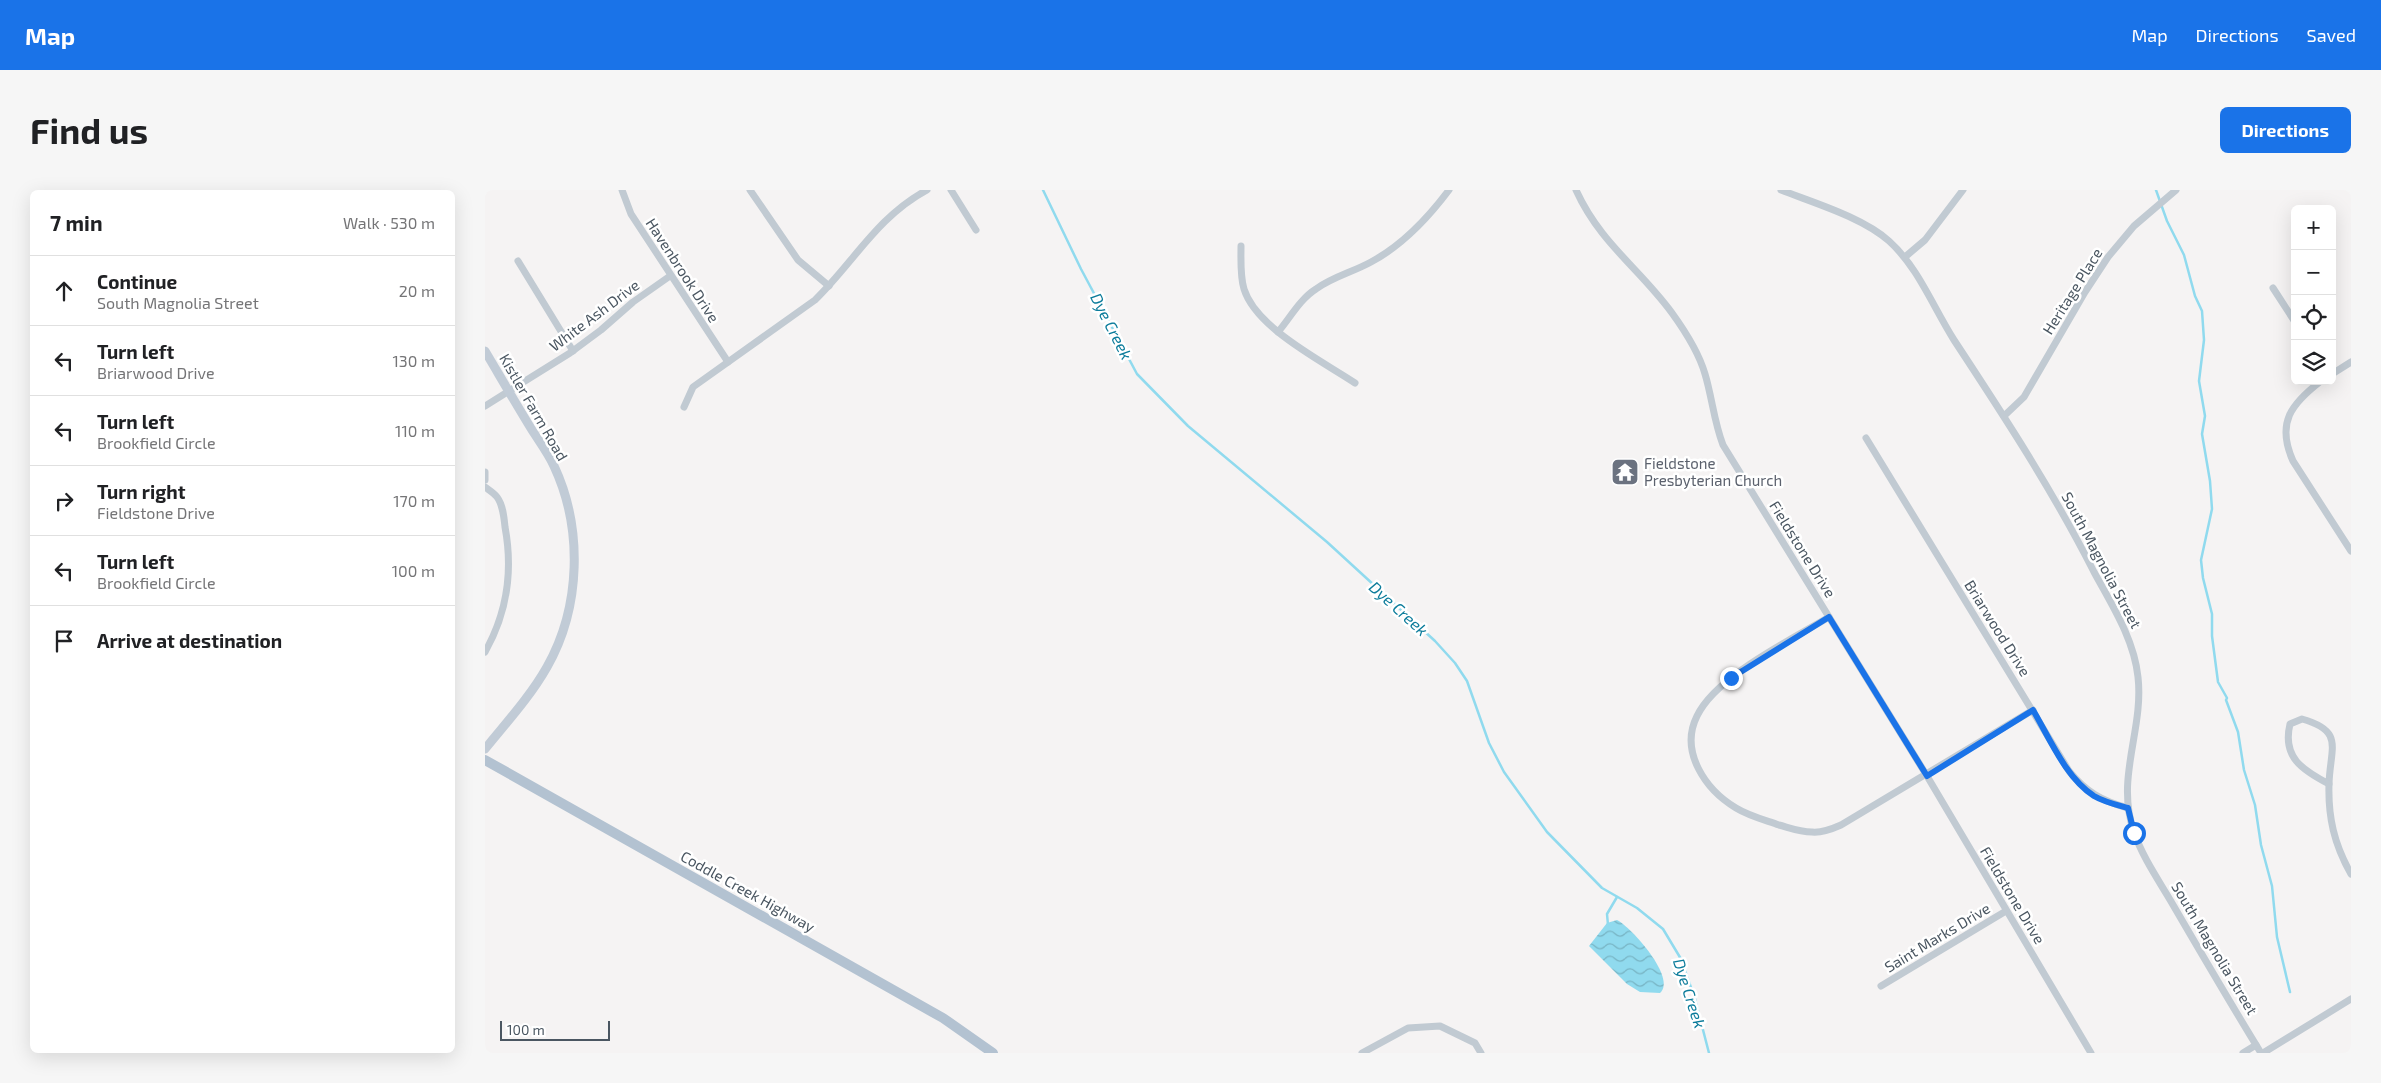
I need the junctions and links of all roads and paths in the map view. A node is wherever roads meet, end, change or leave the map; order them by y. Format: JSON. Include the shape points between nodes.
{"nodes":[{"id":1,"x":622,"y":190,"type":"edge"},
{"id":2,"x":750,"y":190,"type":"edge"},
{"id":3,"x":927,"y":190,"type":"edge"},
{"id":4,"x":951,"y":190,"type":"edge"},
{"id":5,"x":1449,"y":190,"type":"edge"},
{"id":6,"x":1576,"y":190,"type":"edge"},
{"id":7,"x":1781,"y":190,"type":"edge"},
{"id":8,"x":1963,"y":190,"type":"edge"},
{"id":9,"x":2176,"y":190,"type":"edge"},
{"id":10,"x":976,"y":230,"type":"dead end"},
{"id":11,"x":1241,"y":246,"type":"dead end"},
{"id":12,"x":1905,"y":257,"type":"junction"},
{"id":13,"x":518,"y":261,"type":"dead end"},
{"id":14,"x":670,"y":276,"type":"junction"},
{"id":15,"x":829,"y":286,"type":"junction"},
{"id":16,"x":2273,"y":288,"type":"dead end"},
{"id":17,"x":2291,"y":316,"type":"edge"},
{"id":18,"x":1279,"y":332,"type":"junction"},
{"id":19,"x":485,"y":351,"type":"edge"},
{"id":20,"x":573,"y":351,"type":"junction"},
{"id":21,"x":728,"y":362,"type":"junction"},
{"id":22,"x":2351,"y":362,"type":"edge"},
{"id":23,"x":2336,"y":371,"type":"edge"},
{"id":24,"x":1355,"y":383,"type":"dead end"},
{"id":25,"x":2316,"y":385,"type":"edge"},
{"id":26,"x":509,"y":391,"type":"junction"},
{"id":27,"x":485,"y":406,"type":"edge"},
{"id":28,"x":684,"y":407,"type":"dead end"},
{"id":29,"x":2004,"y":416,"type":"junction"},
{"id":30,"x":1866,"y":438,"type":"dead end"},
{"id":31,"x":485,"y":472,"type":"edge"},
{"id":32,"x":485,"y":480,"type":"edge"},
{"id":33,"x":485,"y":487,"type":"edge"},
{"id":34,"x":2351,"y":551,"type":"edge"},
{"id":35,"x":1829,"y":617,"type":"junction"},
{"id":36,"x":485,"y":652,"type":"edge"},
{"id":37,"x":2033,"y":710,"type":"junction"},
{"id":38,"x":485,"y":749,"type":"edge"},
{"id":39,"x":485,"y":760,"type":"edge"},
{"id":40,"x":1927,"y":776,"type":"junction"},
{"id":41,"x":2329,"y":784,"type":"junction"},
{"id":42,"x":2128,"y":808,"type":"junction"},
{"id":43,"x":2351,"y":874,"type":"edge"},
{"id":44,"x":2007,"y":911,"type":"junction"},
{"id":45,"x":1881,"y":986,"type":"dead end"},
{"id":46,"x":2351,"y":999,"type":"edge"},
{"id":47,"x":2256,"y":1045,"type":"junction"},
{"id":48,"x":993,"y":1053,"type":"edge"},
{"id":49,"x":1362,"y":1053,"type":"edge"},
{"id":50,"x":1481,"y":1053,"type":"edge"},
{"id":51,"x":2091,"y":1053,"type":"edge"},
{"id":52,"x":2243,"y":1053,"type":"edge"},
{"id":53,"x":2262,"y":1053,"type":"edge"}],
"edges":[{"from":1,"to":14,"type":"street","name":"Havenbrook Drive","via":[[631,214]]},
{"from":2,"to":15,"type":"street","via":[[793,254]]},
{"from":3,"to":15,"type":"street","via":[[881,222]]},
{"from":4,"to":10,"type":"street"},
{"from":5,"to":18,"type":"street","via":[[1435,209],[1401,242],[1371,262],[1315,289]]},
{"from":6,"to":35,"type":"street","name":"Fieldstone Drive","via":[[1593,223],[1672,312],[1705,374],[1723,445]]},
{"from":7,"to":12,"type":"street","name":"South Magnolia Street","via":[[1871,228]]},
{"from":8,"to":12,"type":"street","via":[[1925,240]]},
{"from":9,"to":29,"type":"street","name":"Heritage Place","via":[[2134,226],[2108,257],[2024,397]]},
{"from":11,"to":18,"type":"street","via":[[1243,288],[1264,320]]},
{"from":12,"to":29,"type":"street","name":"South Magnolia Street"},
{"from":13,"to":20,"type":"street"},
{"from":14,"to":20,"type":"street","name":"White Ash Drive"},
{"from":14,"to":21,"type":"street","name":"Havenbrook Drive"},
{"from":15,"to":21,"type":"street","via":[[815,300]]},
{"from":16,"to":17,"type":"street"},
{"from":18,"to":24,"type":"street"},
{"from":19,"to":26,"type":"street","name":"Kistler Farm Road"},
{"from":20,"to":26,"type":"street","name":"White Ash Drive"},
{"from":21,"to":28,"type":"street","via":[[693,388]]},
{"from":22,"to":23,"type":"street"},
{"from":25,"to":34,"type":"street","via":[[2294,405],[2287,419],[2287,448]]},
{"from":26,"to":27,"type":"street","name":"White Ash Drive"},
{"from":26,"to":38,"type":"street","name":"Kistler Farm Road","via":[[553,465],[566,498],[573,532],[575,567],[571,601],[547,667]]},
{"from":29,"to":42,"type":"street","name":"South Magnolia Street","via":[[2075,533],[2131,648],[2138,678],[2127,780]]},
{"from":30,"to":37,"type":"street","name":"Briarwood Drive"},
{"from":31,"to":32,"type":"street"},
{"from":33,"to":36,"type":"street","via":[[500,502],[508,542],[509,576],[505,602]]},
{"from":35,"to":40,"type":"street","name":"Fieldstone Drive"},
{"from":35,"to":40,"type":"street","via":[[1735,674],[1707,700],[1696,717],[1691,736],[1693,755],[1701,776],[1717,794],[1737,808],[1798,831],[1813,832],[1841,825]]},
{"from":37,"to":40,"type":"street"},
{"from":37,"to":42,"type":"street","name":"Briarwood Drive","via":[[2081,786],[2095,797]]},
{"from":39,"to":48,"type":"main road","name":"Coddle Creek Highway","via":[[943,1018]]},
{"from":40,"to":44,"type":"street","name":"Fieldstone Drive"},
{"from":41,"to":41,"type":"street","via":[[2300,766],[2292,756],[2287,736],[2290,724],[2302,719],[2319,724],[2330,732],[2333,742]]},
{"from":41,"to":43,"type":"street","via":[[2331,829]]},
{"from":42,"to":47,"type":"street","name":"South Magnolia Street","via":[[2141,847]]},
{"from":44,"to":45,"type":"street","name":"Saint Marks Drive"},
{"from":44,"to":51,"type":"street","name":"Fieldstone Drive"},
{"from":46,"to":53,"type":"street"},
{"from":47,"to":52,"type":"street"},
{"from":47,"to":53,"type":"street","name":"South Magnolia Street"},
{"from":49,"to":50,"type":"street","via":[[1408,1028],[1440,1026],[1475,1044]]}]}
